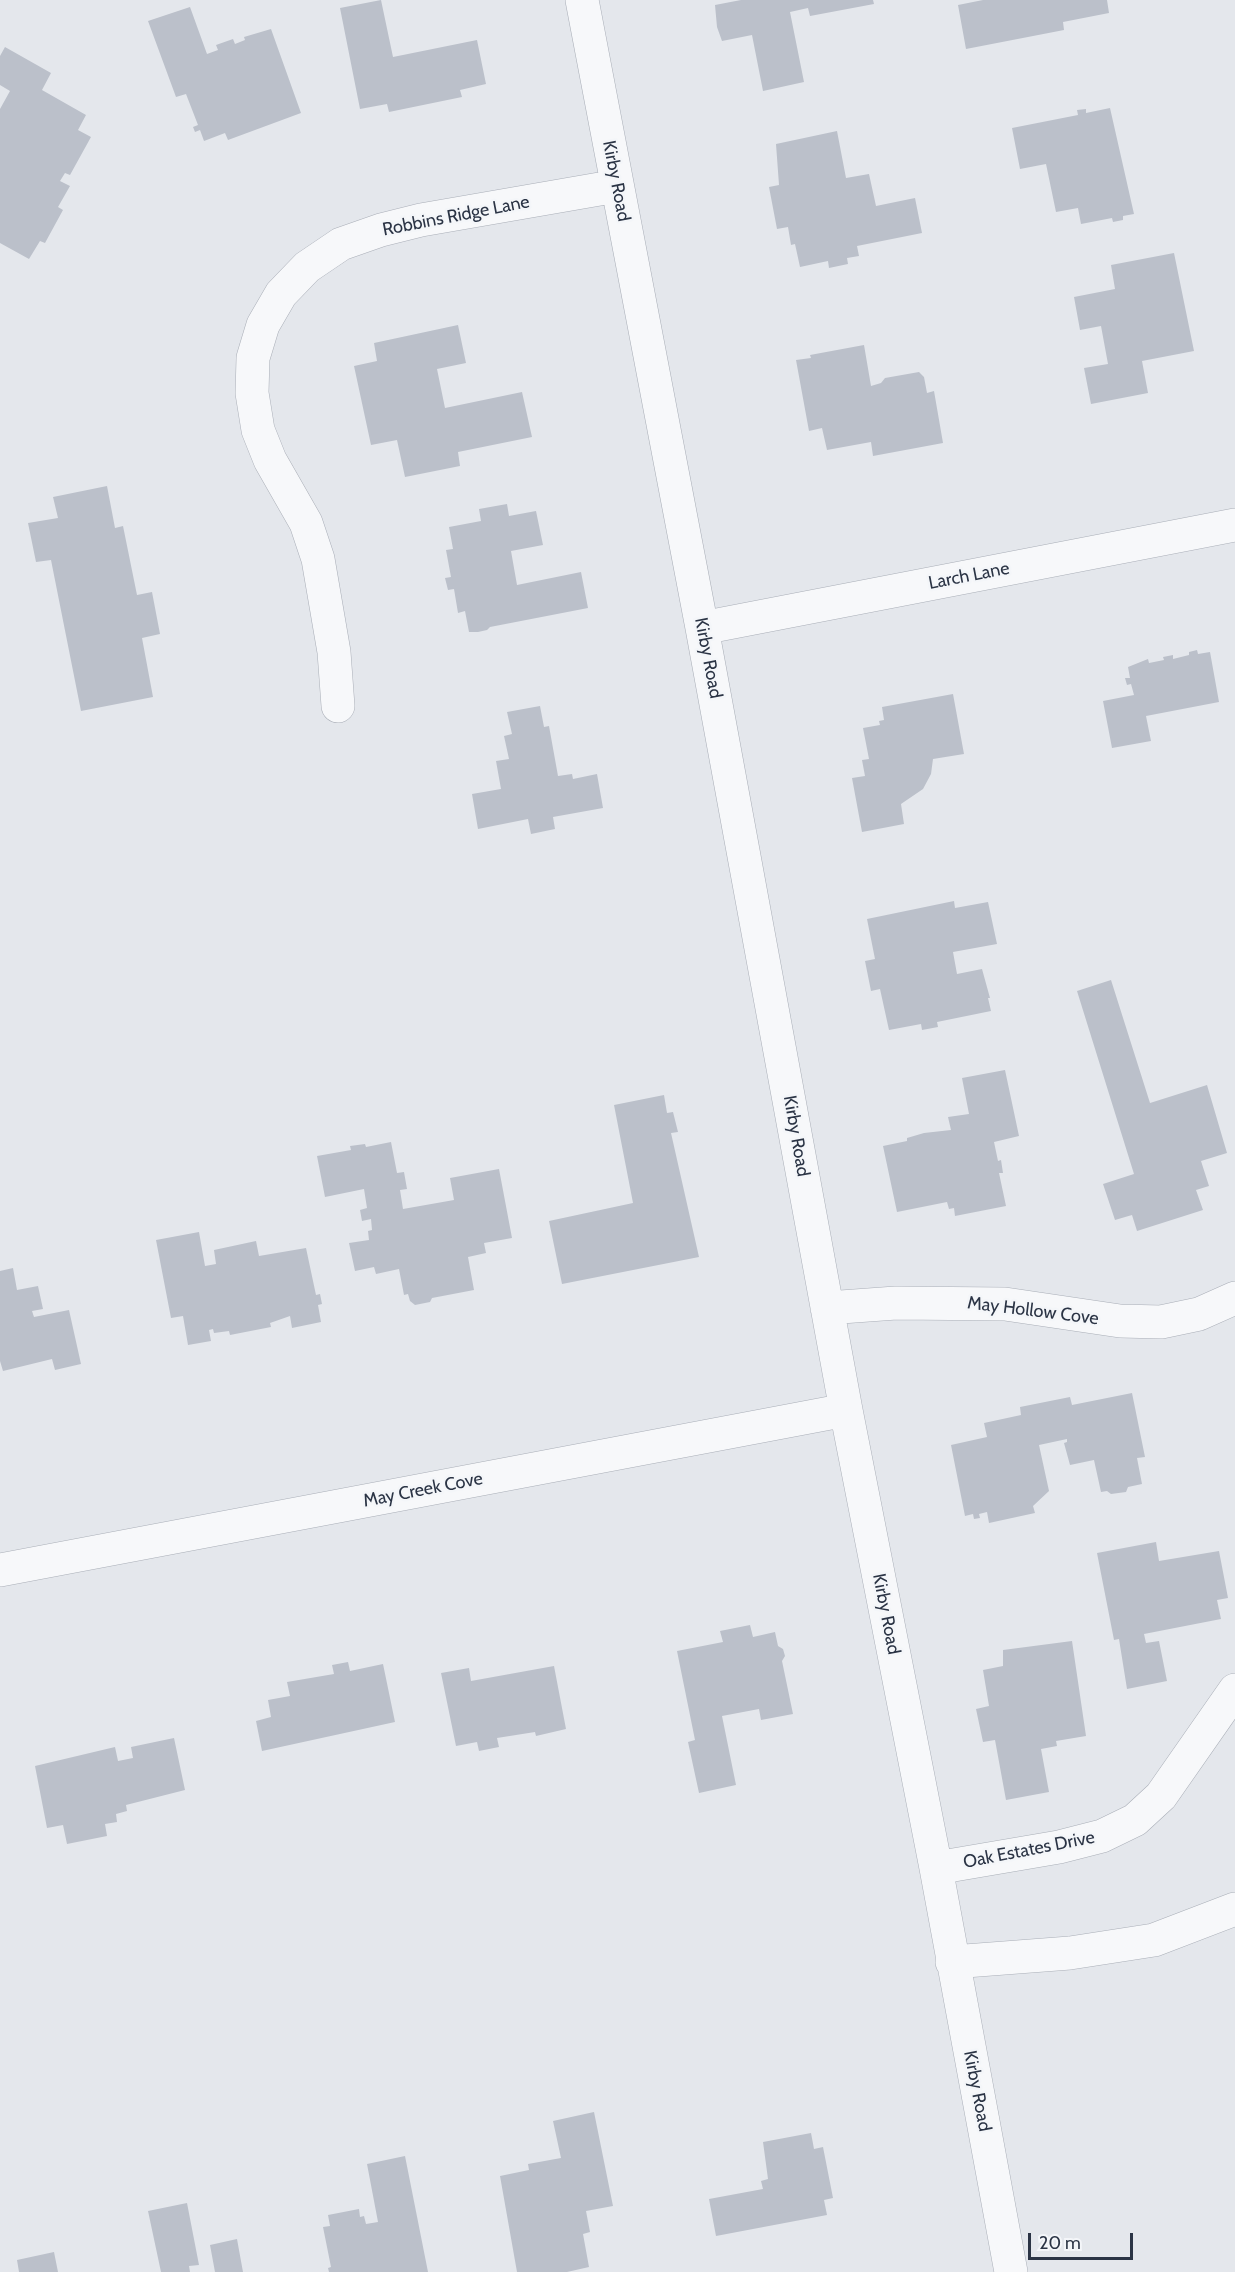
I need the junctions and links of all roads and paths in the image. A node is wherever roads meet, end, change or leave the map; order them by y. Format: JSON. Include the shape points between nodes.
{"nodes":[{"id":1,"x":582,"y":0,"type":"edge"},
{"id":2,"x":617,"y":186,"type":"junction"},
{"id":3,"x":1235,"y":525,"type":"edge"},
{"id":4,"x":702,"y":628,"type":"junction"},
{"id":5,"x":338,"y":706,"type":"dead end"},
{"id":6,"x":1235,"y":1298,"type":"edge"},
{"id":7,"x":827,"y":1308,"type":"junction"},
{"id":8,"x":846,"y":1410,"type":"junction"},
{"id":9,"x":0,"y":1570,"type":"edge"},
{"id":10,"x":1235,"y":1690,"type":"edge"},
{"id":11,"x":936,"y":1868,"type":"junction"},
{"id":12,"x":1235,"y":1909,"type":"edge"},
{"id":13,"x":952,"y":1962,"type":"junction"},
{"id":14,"x":1011,"y":2272,"type":"edge"}],
"edges":[{"from":1,"to":2,"type":"street","name":"Kirby Road"},
{"from":2,"to":4,"type":"street","name":"Kirby Road"},
{"from":2,"to":5,"type":"street","name":"Robbins Ridge Lane","via":[[421,220],[341,244],[294,280],[263,325],[253,358],[252,393],[258,430],[270,460],[306,523],[318,559],[334,652]]},
{"from":3,"to":4,"type":"street","name":"Larch Lane"},
{"from":4,"to":7,"type":"street","name":"Kirby Road"},
{"from":6,"to":7,"type":"street","name":"May Hollow Cove","via":[[1199,1314],[1161,1322],[1120,1321],[994,1304],[896,1303]]},
{"from":7,"to":8,"type":"street","name":"Kirby Road"},
{"from":8,"to":9,"type":"street","name":"May Creek Cove"},
{"from":8,"to":11,"type":"street","name":"Kirby Road"},
{"from":10,"to":11,"type":"street","name":"Oak Estates Drive","via":[[1161,1796],[1136,1820],[1102,1836],[1059,1847]]},
{"from":11,"to":13,"type":"street","name":"Kirby Road"},
{"from":12,"to":13,"type":"street","via":[[1154,1940],[1070,1953]]},
{"from":13,"to":14,"type":"street","name":"Kirby Road"}]}
